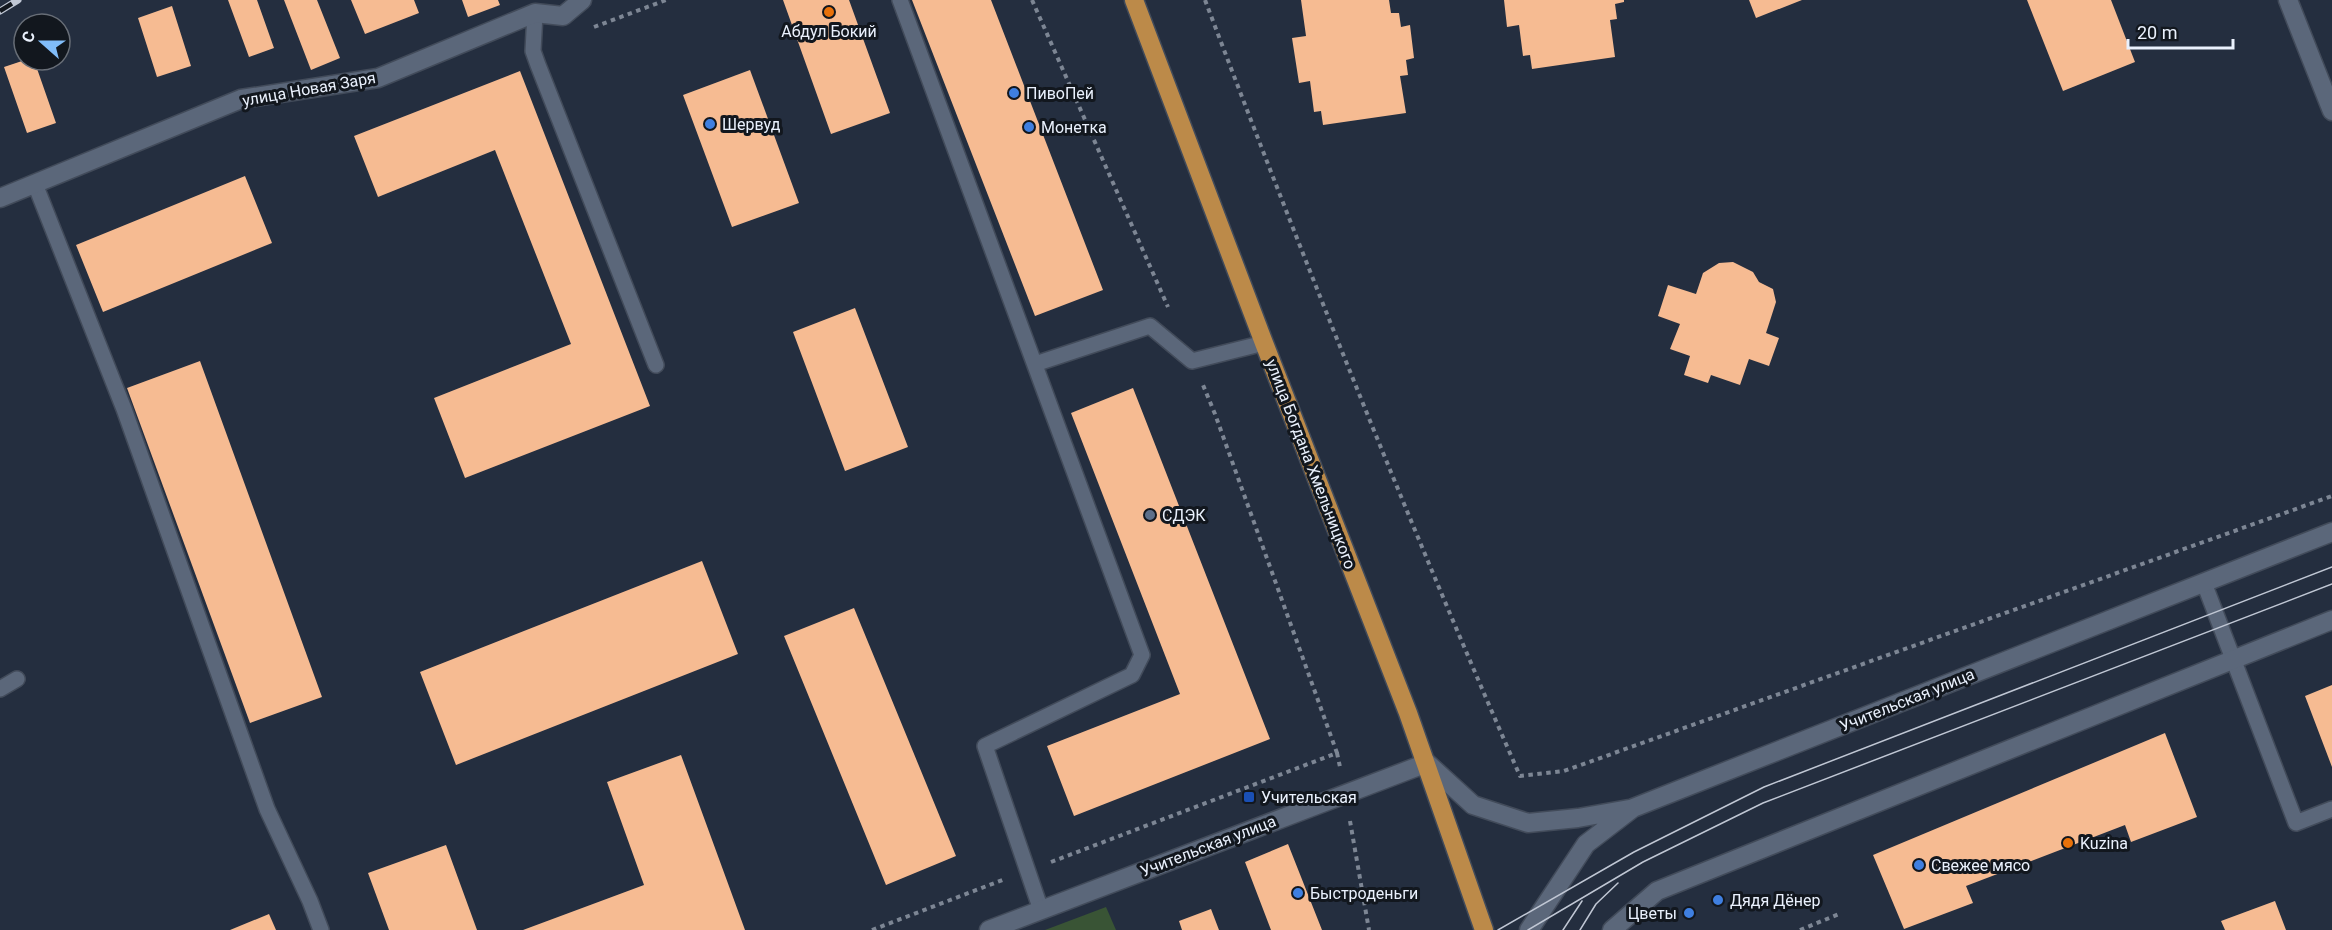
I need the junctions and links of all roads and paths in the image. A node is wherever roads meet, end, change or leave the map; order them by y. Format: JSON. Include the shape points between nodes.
{"nodes":[{"id":1,"x":582,"y":0,"type":"edge"},
{"id":2,"x":666,"y":0,"type":"edge"},
{"id":3,"x":900,"y":0,"type":"edge"},
{"id":4,"x":1032,"y":0,"type":"edge"},
{"id":5,"x":1134,"y":0,"type":"edge"},
{"id":6,"x":1205,"y":0,"type":"edge"},
{"id":7,"x":2288,"y":0,"type":"edge"},
{"id":8,"x":535,"y":13,"type":"junction"},
{"id":9,"x":588,"y":30,"type":"dead end"},
{"id":10,"x":2332,"y":111,"type":"edge"},
{"id":11,"x":35,"y":184,"type":"junction"},
{"id":12,"x":0,"y":198,"type":"edge"},
{"id":13,"x":1173,"y":317,"type":"dead end"},
{"id":14,"x":1264,"y":343,"type":"junction"},
{"id":15,"x":1192,"y":361,"type":"junction"},
{"id":16,"x":656,"y":364,"type":"dead end"},
{"id":17,"x":1035,"y":364,"type":"junction"},
{"id":18,"x":2332,"y":496,"type":"edge"},
{"id":19,"x":2332,"y":532,"type":"edge"},
{"id":20,"x":2204,"y":583,"type":"junction"},
{"id":21,"x":2332,"y":620,"type":"edge"},
{"id":22,"x":2233,"y":660,"type":"junction"},
{"id":23,"x":17,"y":679,"type":"dead end"},
{"id":24,"x":0,"y":689,"type":"edge"},
{"id":25,"x":1337,"y":753,"type":"junction"},
{"id":26,"x":1427,"y":763,"type":"junction"},
{"id":27,"x":1346,"y":793,"type":"junction"},
{"id":28,"x":1633,"y":808,"type":"junction"},
{"id":29,"x":2332,"y":809,"type":"edge"},
{"id":30,"x":1028,"y":871,"type":"junction"},
{"id":31,"x":1041,"y":910,"type":"junction"},
{"id":32,"x":1839,"y":914,"type":"dead end"},
{"id":33,"x":321,"y":930,"type":"edge"},
{"id":34,"x":872,"y":930,"type":"edge"},
{"id":35,"x":988,"y":930,"type":"edge"},
{"id":36,"x":1369,"y":930,"type":"edge"},
{"id":37,"x":1484,"y":930,"type":"edge"},
{"id":38,"x":1529,"y":930,"type":"edge"},
{"id":39,"x":1612,"y":930,"type":"edge"},
{"id":40,"x":1800,"y":930,"type":"edge"}],
"edges":[{"from":1,"to":8,"type":"main road","name":"улица Новая Заря","via":[[563,16]]},
{"from":2,"to":9,"type":"path"},
{"from":3,"to":17,"type":"lane"},
{"from":4,"to":13,"type":"path"},
{"from":5,"to":14,"type":"highway","name":"улица Богдана Хмельницкого"},
{"from":6,"to":18,"type":"path","via":[[1294,236],[1520,776],[1564,771]]},
{"from":7,"to":10,"type":"main road"},
{"from":8,"to":11,"type":"main road","name":"улица Новая Заря","via":[[378,78],[241,99]]},
{"from":8,"to":16,"type":"lane","via":[[533,51]]},
{"from":11,"to":12,"type":"main road","name":"улица Новая Заря"},
{"from":11,"to":33,"type":"lane","via":[[124,409],[267,809]]},
{"from":14,"to":15,"type":"lane"},
{"from":14,"to":26,"type":"highway","name":"улица Богдана Хмельницкого"},
{"from":15,"to":17,"type":"lane","via":[[1150,326]]},
{"from":15,"to":25,"type":"path","via":[[1215,414]]},
{"from":17,"to":30,"type":"lane","via":[[1142,655],[1132,675],[984,746]]},
{"from":19,"to":20,"type":"main road","name":"Учительская улица"},
{"from":20,"to":22,"type":"lane"},
{"from":20,"to":28,"type":"main road","name":"Учительская улица"},
{"from":21,"to":22,"type":"main road"},
{"from":22,"to":29,"type":"lane","via":[[2296,823]]},
{"from":22,"to":39,"type":"main road","via":[[1657,891]]},
{"from":23,"to":24,"type":"lane"},
{"from":25,"to":27,"type":"path"},
{"from":25,"to":30,"type":"path"},
{"from":26,"to":27,"type":"main road","name":"Учительская улица"},
{"from":26,"to":28,"type":"main road","via":[[1473,806],[1528,823]]},
{"from":26,"to":37,"type":"highway","name":"улица Богдана Хмельницкого"},
{"from":27,"to":31,"type":"main road","name":"Учительская улица"},
{"from":27,"to":36,"type":"path"},
{"from":28,"to":38,"type":"main road","name":"Учительская улица","via":[[1586,844]]},
{"from":30,"to":31,"type":"lane"},
{"from":30,"to":34,"type":"path"},
{"from":31,"to":35,"type":"main road","name":"Учительская улица"},
{"from":32,"to":40,"type":"path"}]}
